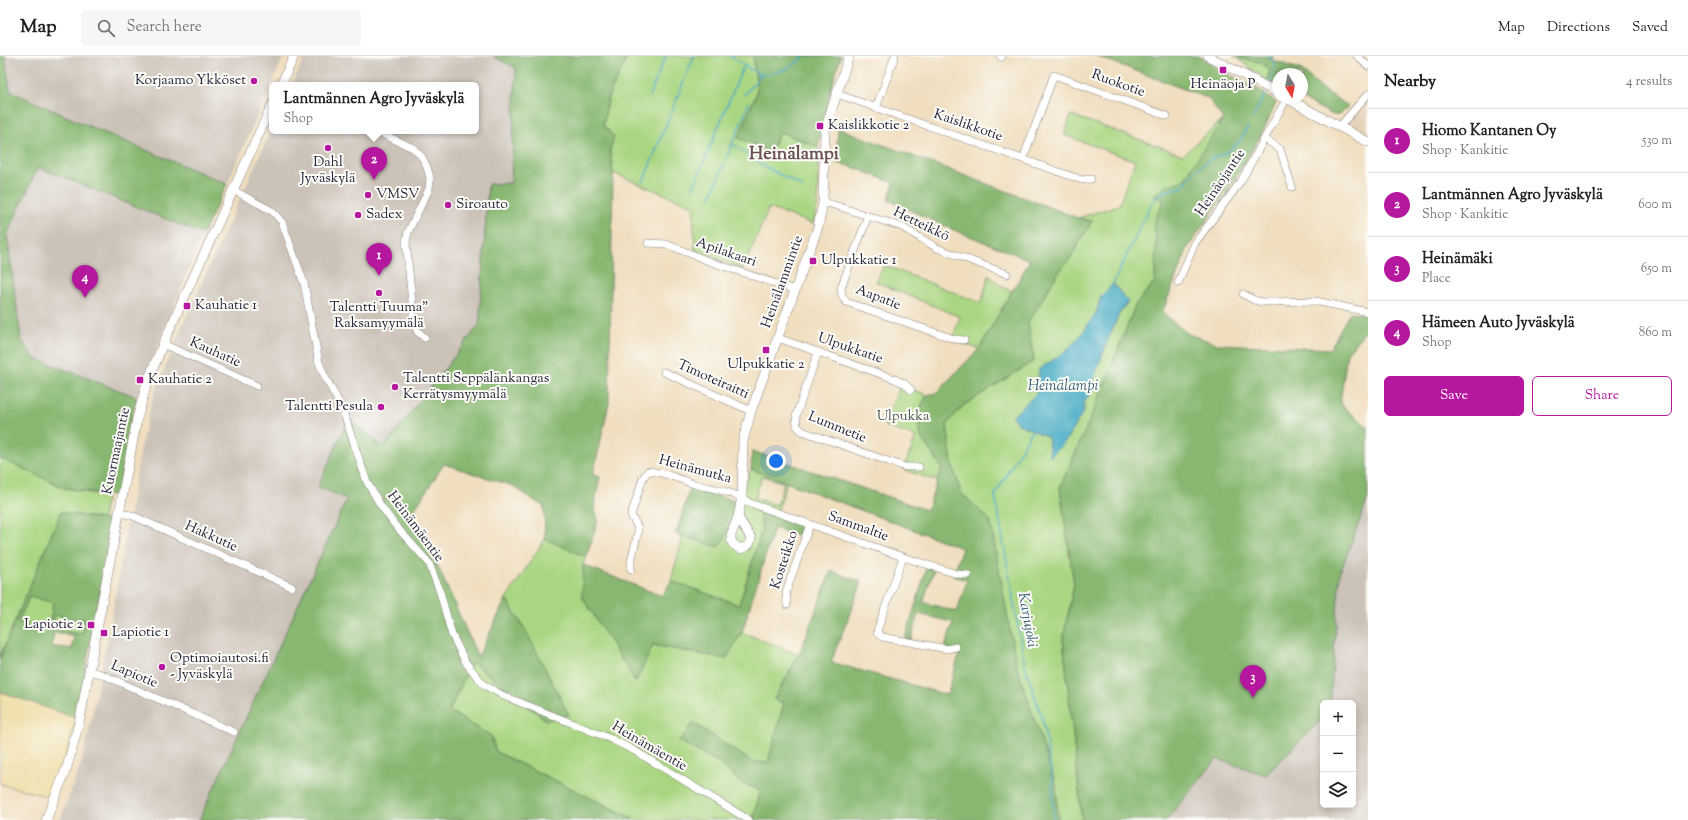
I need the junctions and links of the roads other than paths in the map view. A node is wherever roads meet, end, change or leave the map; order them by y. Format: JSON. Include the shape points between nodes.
{"nodes":[{"id":1,"x":294,"y":56,"type":"edge"},
{"id":2,"x":849,"y":56,"type":"edge"},
{"id":3,"x":895,"y":56,"type":"edge"},
{"id":4,"x":1208,"y":56,"type":"edge"},
{"id":5,"x":1357,"y":56,"type":"edge"},
{"id":6,"x":1368,"y":66,"type":"edge"},
{"id":7,"x":282,"y":82,"type":"edge"},
{"id":8,"x":1272,"y":91,"type":"edge"},
{"id":9,"x":837,"y":94,"type":"junction"},
{"id":10,"x":1368,"y":94,"type":"edge"},
{"id":11,"x":1284,"y":104,"type":"edge"},
{"id":12,"x":1298,"y":104,"type":"edge"},
{"id":13,"x":876,"y":108,"type":"junction"},
{"id":14,"x":269,"y":112,"type":"edge"},
{"id":15,"x":1167,"y":116,"type":"dead end"},
{"id":16,"x":1340,"y":126,"type":"junction"},
{"id":17,"x":383,"y":134,"type":"edge"},
{"id":18,"x":1265,"y":139,"type":"junction"},
{"id":19,"x":1368,"y":142,"type":"edge"},
{"id":20,"x":1023,"y":159,"type":"junction"},
{"id":21,"x":1091,"y":179,"type":"dead end"},
{"id":22,"x":1292,"y":187,"type":"dead end"},
{"id":23,"x":233,"y":190,"type":"junction"},
{"id":24,"x":823,"y":203,"type":"junction"},
{"id":25,"x":868,"y":216,"type":"junction"},
{"id":26,"x":648,"y":243,"type":"dead end"},
{"id":27,"x":1007,"y":274,"type":"dead end"},
{"id":28,"x":1178,"y":283,"type":"dead end"},
{"id":29,"x":795,"y":290,"type":"junction"},
{"id":30,"x":1243,"y":294,"type":"dead end"},
{"id":31,"x":1368,"y":312,"type":"edge"},
{"id":32,"x":425,"y":338,"type":"dead end"},
{"id":33,"x":778,"y":338,"type":"junction"},
{"id":34,"x":964,"y":340,"type":"dead end"},
{"id":35,"x":163,"y":344,"type":"junction"},
{"id":36,"x":818,"y":352,"type":"junction"},
{"id":37,"x":664,"y":372,"type":"dead end"},
{"id":38,"x":257,"y":386,"type":"dead end"},
{"id":39,"x":911,"y":390,"type":"dead end"},
{"id":40,"x":751,"y":411,"type":"junction"},
{"id":41,"x":919,"y":467,"type":"dead end"},
{"id":42,"x":742,"y":497,"type":"junction"},
{"id":43,"x":119,"y":513,"type":"junction"},
{"id":44,"x":738,"y":517,"type":"dead end"},
{"id":45,"x":810,"y":524,"type":"junction"},
{"id":46,"x":903,"y":557,"type":"junction"},
{"id":47,"x":631,"y":569,"type":"dead end"},
{"id":48,"x":968,"y":575,"type":"dead end"},
{"id":49,"x":292,"y":587,"type":"dead end"},
{"id":50,"x":787,"y":605,"type":"dead end"},
{"id":51,"x":956,"y":647,"type":"dead end"},
{"id":52,"x":89,"y":671,"type":"junction"},
{"id":53,"x":234,"y":732,"type":"dead end"},
{"id":54,"x":46,"y":820,"type":"edge"},
{"id":55,"x":749,"y":820,"type":"edge"}],
"edges":[{"from":1,"to":7,"type":"street"},
{"from":2,"to":9,"type":"street","name":"Heinälammintie"},
{"from":3,"to":13,"type":"street"},
{"from":4,"to":8,"type":"street"},
{"from":5,"to":6,"type":"street"},
{"from":9,"to":13,"type":"street","name":"Kaislikkotie"},
{"from":9,"to":24,"type":"street","name":"Heinälammintie","via":[[825,130]]},
{"from":10,"to":16,"type":"street"},
{"from":11,"to":18,"type":"street","name":"Heinäojantie"},
{"from":12,"to":16,"type":"street"},
{"from":13,"to":20,"type":"street","name":"Kaislikkotie"},
{"from":14,"to":23,"type":"street","name":"Kuormaajantie"},
{"from":15,"to":20,"type":"street","name":"Ruokotie","via":[[1054,75]]},
{"from":16,"to":19,"type":"street"},
{"from":17,"to":32,"type":"street","via":[[413,148],[428,167],[429,189],[408,232],[405,247],[414,322],[417,331]]},
{"from":18,"to":22,"type":"street","via":[[1280,149]]},
{"from":18,"to":28,"type":"street","name":"Heinäojantie","via":[[1241,181],[1195,243]]},
{"from":20,"to":21,"type":"street","name":"Kaislikkotie","via":[[1082,180]]},
{"from":23,"to":35,"type":"street","name":"Kuormaajantie"},
{"from":23,"to":55,"type":"street","name":"Heinämäentie","via":[[272,211],[282,222],[304,283],[319,363],[342,408],[367,482],[380,506],[429,563],[456,645],[477,677],[504,696],[623,745]]},
{"from":24,"to":25,"type":"street","name":"Hetteikkö"},
{"from":24,"to":29,"type":"street","name":"Heinälammintie","via":[[818,227]]},
{"from":25,"to":27,"type":"street","name":"Hetteikkö","via":[[902,227],[937,248]]},
{"from":25,"to":34,"type":"street","name":"Aapatie","via":[[841,288],[846,302],[954,339]]},
{"from":26,"to":29,"type":"street","name":"Apilakaari","via":[[666,244]]},
{"from":29,"to":33,"type":"street","name":"Heinälammintie"},
{"from":30,"to":31,"type":"street","via":[[1262,302],[1315,301]]},
{"from":33,"to":36,"type":"street","name":"Ulpukkatie"},
{"from":33,"to":40,"type":"street","name":"Heinälammintie"},
{"from":35,"to":38,"type":"street","name":"Kauhatie"},
{"from":35,"to":43,"type":"street","name":"Kuormaajantie","via":[[147,383],[137,419]]},
{"from":36,"to":39,"type":"street","name":"Ulpukkatie","via":[[904,383]]},
{"from":36,"to":41,"type":"street","name":"Lummetie","via":[[796,416],[797,426],[802,431],[905,468]]},
{"from":37,"to":40,"type":"street","name":"Timoteiraitti"},
{"from":40,"to":42,"type":"street","name":"Heinälammintie","via":[[743,446]]},
{"from":42,"to":44,"type":"street","name":"Heinälammintie"},
{"from":42,"to":45,"type":"street","name":"Sammaltie"},
{"from":42,"to":47,"type":"street","name":"Heinämutka","via":[[648,471],[643,478],[631,515],[638,528]]},
{"from":43,"to":49,"type":"street","name":"Hakkutie","via":[[130,515]]},
{"from":43,"to":52,"type":"street","name":"Kuormaajantie"},
{"from":45,"to":46,"type":"street","name":"Sammaltie"},
{"from":45,"to":50,"type":"street","name":"Kosteikko","via":[[786,592]]},
{"from":46,"to":48,"type":"street","name":"Sammaltie"},
{"from":46,"to":51,"type":"street","via":[[877,633],[882,637],[947,649]]},
{"from":52,"to":53,"type":"street","name":"Lapiotie"},
{"from":52,"to":54,"type":"street","name":"Kuormaajantie","via":[[70,756]]}]}
